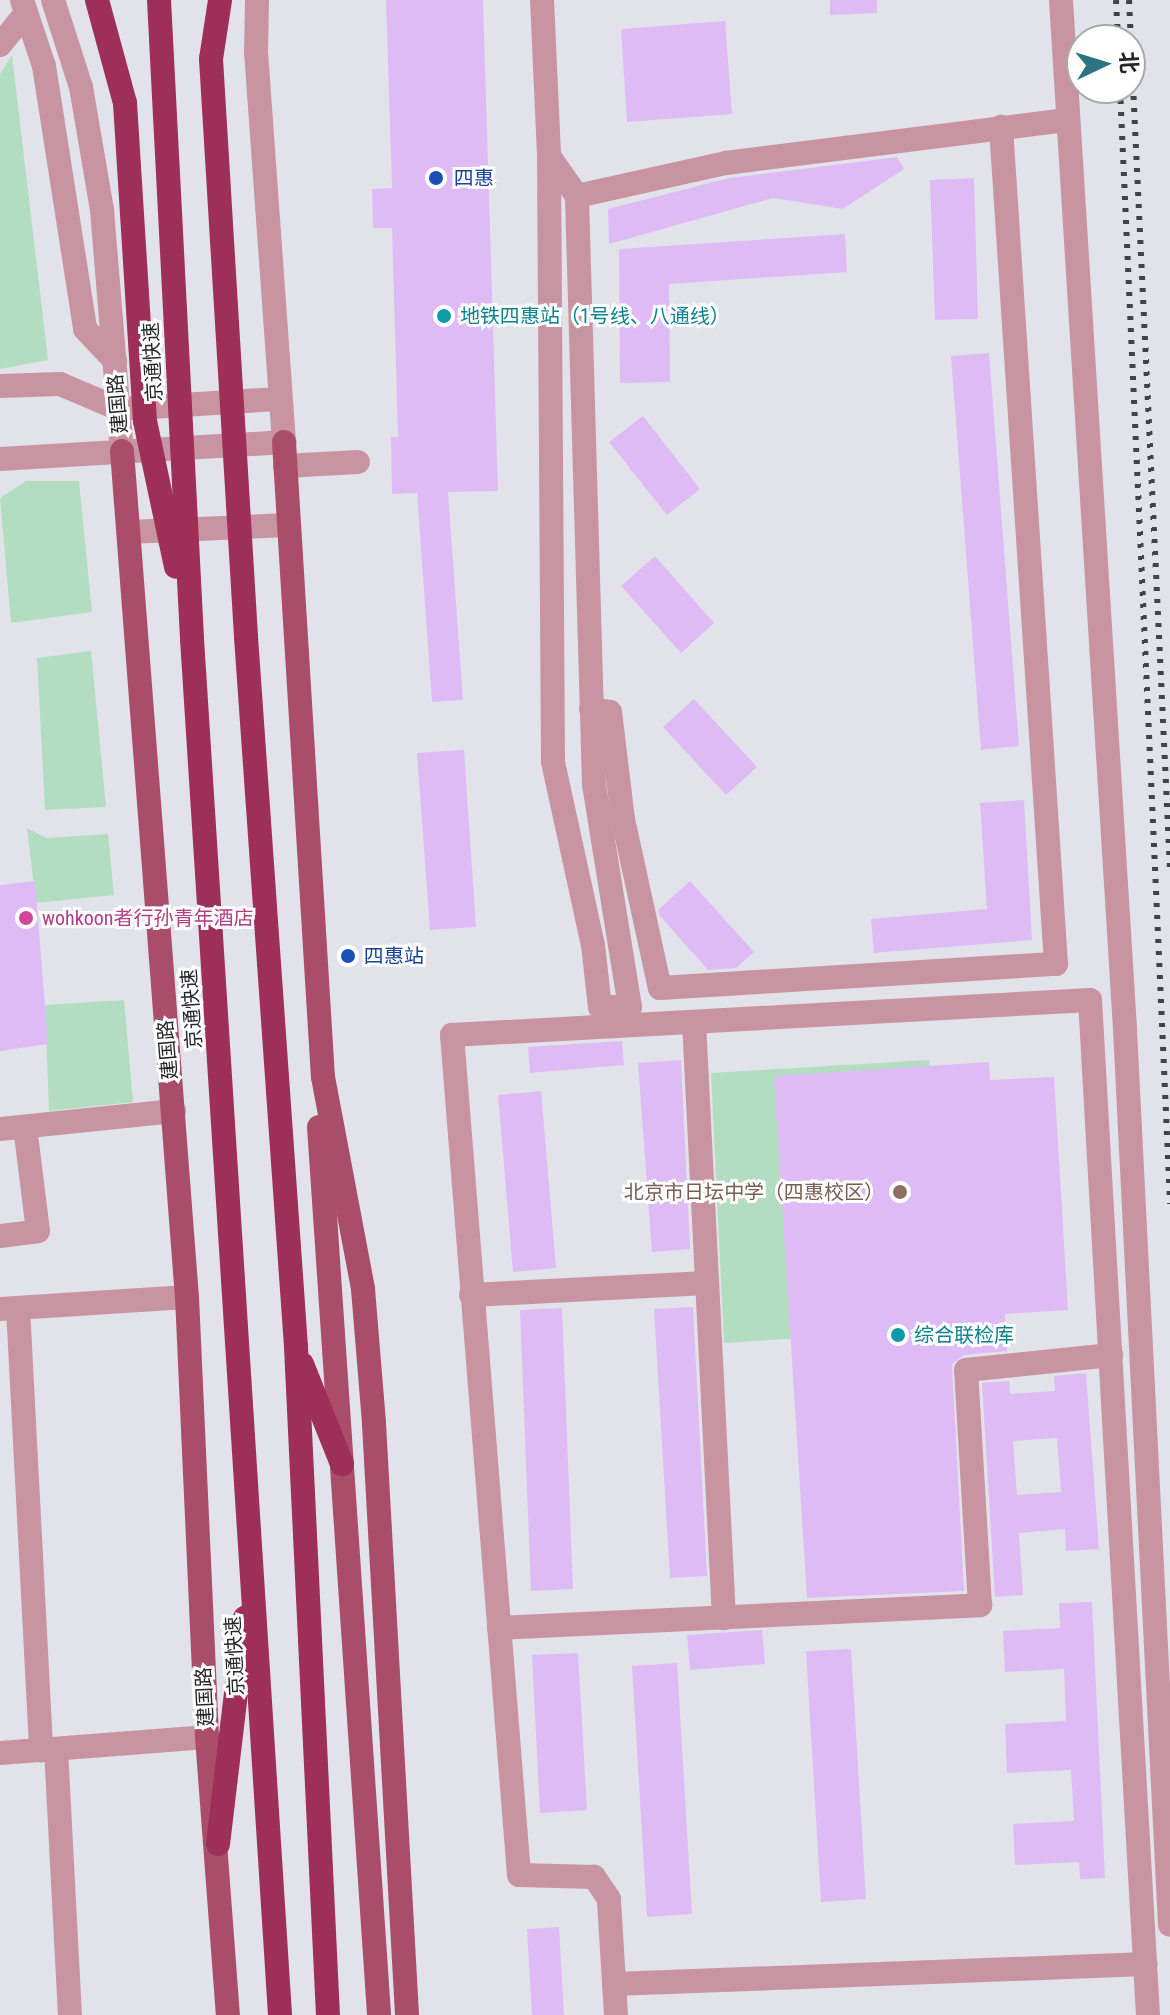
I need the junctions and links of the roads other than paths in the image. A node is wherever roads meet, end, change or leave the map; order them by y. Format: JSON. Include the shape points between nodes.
{"nodes":[{"id":1,"x":97,"y":0,"type":"edge"},
{"id":2,"x":113,"y":0,"type":"edge"},
{"id":3,"x":159,"y":0,"type":"edge"},
{"id":4,"x":207,"y":0,"type":"edge"},
{"id":5,"x":220,"y":0,"type":"edge"},
{"id":6,"x":257,"y":0,"type":"edge"},
{"id":7,"x":542,"y":0,"type":"edge"},
{"id":8,"x":1061,"y":0,"type":"edge"},
{"id":9,"x":24,"y":6,"type":"edge"},
{"id":10,"x":57,"y":10,"type":"edge"},
{"id":11,"x":0,"y":45,"type":"edge"},
{"id":12,"x":211,"y":59,"type":"junction"},
{"id":13,"x":125,"y":103,"type":"junction"},
{"id":14,"x":1067,"y":120,"type":"junction"},
{"id":15,"x":1001,"y":127,"type":"junction"},
{"id":16,"x":549,"y":156,"type":"junction"},
{"id":17,"x":577,"y":196,"type":"junction"},
{"id":18,"x":115,"y":361,"type":"junction"},
{"id":19,"x":0,"y":386,"type":"edge"},
{"id":20,"x":280,"y":399,"type":"junction"},
{"id":21,"x":119,"y":409,"type":"junction"},
{"id":22,"x":284,"y":442,"type":"junction"},
{"id":23,"x":122,"y":451,"type":"junction"},
{"id":24,"x":0,"y":459,"type":"edge"},
{"id":25,"x":358,"y":462,"type":"dead end"},
{"id":26,"x":285,"y":466,"type":"junction"},
{"id":27,"x":288,"y":525,"type":"junction"},
{"id":28,"x":129,"y":532,"type":"junction"},
{"id":29,"x":192,"y":639,"type":"junction"},
{"id":30,"x":591,"y":709,"type":"junction"},
{"id":31,"x":694,"y":1022,"type":"junction"},
{"id":32,"x":323,"y":1077,"type":"junction"},
{"id":33,"x":174,"y":1111,"type":"junction"},
{"id":34,"x":25,"y":1127,"type":"junction"},
{"id":35,"x":0,"y":1129,"type":"edge"},
{"id":36,"x":0,"y":1236,"type":"edge"},
{"id":37,"x":707,"y":1283,"type":"junction"},
{"id":38,"x":471,"y":1295,"type":"junction"},
{"id":39,"x":187,"y":1297,"type":"junction"},
{"id":40,"x":9,"y":1309,"type":"edge"},
{"id":41,"x":296,"y":1347,"type":"junction"},
{"id":42,"x":1111,"y":1355,"type":"junction"},
{"id":43,"x":342,"y":1464,"type":"junction"},
{"id":44,"x":253,"y":1548,"type":"junction"},
{"id":45,"x":1161,"y":1566,"type":"edge"},
{"id":46,"x":724,"y":1618,"type":"junction"},
{"id":47,"x":499,"y":1628,"type":"junction"},
{"id":48,"x":207,"y":1737,"type":"junction"},
{"id":49,"x":49,"y":1749,"type":"junction"},
{"id":50,"x":0,"y":1753,"type":"edge"},
{"id":51,"x":218,"y":1844,"type":"junction"},
{"id":52,"x":1170,"y":1925,"type":"edge"},
{"id":53,"x":1146,"y":1964,"type":"junction"},
{"id":54,"x":614,"y":1984,"type":"junction"},
{"id":55,"x":70,"y":2015,"type":"edge"},
{"id":56,"x":228,"y":2015,"type":"edge"},
{"id":57,"x":280,"y":2015,"type":"edge"},
{"id":58,"x":328,"y":2015,"type":"edge"},
{"id":59,"x":379,"y":2015,"type":"edge"},
{"id":60,"x":407,"y":2015,"type":"edge"},
{"id":61,"x":616,"y":2015,"type":"edge"},
{"id":62,"x":1148,"y":2015,"type":"edge"}],
"edges":[{"from":1,"to":13,"type":"highway"},
{"from":2,"to":13,"type":"highway"},
{"from":3,"to":29,"type":"highway","name":"京通快速","bridge":true},
{"from":4,"to":12,"type":"highway"},
{"from":5,"to":12,"type":"highway"},
{"from":6,"to":20,"type":"street","via":[[256,53]]},
{"from":7,"to":16,"type":"street"},
{"from":8,"to":14,"type":"street"},
{"from":9,"to":11,"type":"street"},
{"from":9,"to":18,"type":"street","via":[[44,66],[85,329]]},
{"from":10,"to":18,"type":"street","name":"建国路","via":[[81,87],[102,210]]},
{"from":12,"to":41,"type":"highway","bridge":true},
{"from":13,"to":29,"type":"highway","bridge":true,"via":[[145,421]]},
{"from":14,"to":15,"type":"street"},
{"from":14,"to":45,"type":"street"},
{"from":15,"to":17,"type":"street","via":[[726,163]]},
{"from":15,"to":30,"type":"street","via":[[1056,964],[660,988],[623,819],[610,712]]},
{"from":16,"to":17,"type":"street"},
{"from":16,"to":30,"type":"street","via":[[553,762],[593,945],[600,1007],[630,1007],[594,784]]},
{"from":17,"to":30,"type":"street"},
{"from":18,"to":21,"type":"street","name":"建国路"},
{"from":19,"to":21,"type":"street","via":[[60,384]]},
{"from":20,"to":21,"type":"street"},
{"from":20,"to":22,"type":"street"},
{"from":21,"to":23,"type":"street","name":"建国路"},
{"from":22,"to":23,"type":"street"},
{"from":22,"to":26,"type":"main road"},
{"from":23,"to":24,"type":"street"},
{"from":23,"to":28,"type":"main road","name":"建国路"},
{"from":25,"to":26,"type":"street"},
{"from":26,"to":27,"type":"main road"},
{"from":27,"to":28,"type":"street"},
{"from":27,"to":32,"type":"main road"},
{"from":28,"to":33,"type":"main road","name":"建国路"},
{"from":29,"to":44,"type":"highway","name":"京通快速"},
{"from":31,"to":37,"type":"street"},
{"from":31,"to":38,"type":"street","bridge":true,"via":[[452,1035]]},
{"from":31,"to":42,"type":"street","bridge":true,"via":[[1090,1000]]},
{"from":32,"to":43,"type":"main road","via":[[319,1127]]},
{"from":32,"to":60,"type":"main road","via":[[363,1289]]},
{"from":33,"to":34,"type":"street"},
{"from":33,"to":39,"type":"main road","name":"建国路"},
{"from":34,"to":35,"type":"street"},
{"from":34,"to":36,"type":"street","via":[[38,1231]]},
{"from":37,"to":38,"type":"street","bridge":true},
{"from":37,"to":46,"type":"street"},
{"from":38,"to":47,"type":"street","bridge":true},
{"from":39,"to":40,"type":"street"},
{"from":39,"to":48,"type":"main road","name":"建国路"},
{"from":40,"to":49,"type":"street"},
{"from":41,"to":43,"type":"highway"},
{"from":41,"to":58,"type":"highway"},
{"from":42,"to":46,"type":"street","bridge":true,"via":[[966,1370],[980,1605]]},
{"from":42,"to":53,"type":"street","bridge":true},
{"from":43,"to":59,"type":"main road"},
{"from":44,"to":51,"type":"highway"},
{"from":44,"to":57,"type":"highway","name":"京通快速"},
{"from":45,"to":52,"type":"street"},
{"from":46,"to":47,"type":"street","bridge":true},
{"from":47,"to":54,"type":"street","bridge":true,"via":[[519,1875],[594,1877],[609,1899]]},
{"from":48,"to":49,"type":"street"},
{"from":48,"to":51,"type":"main road","name":"建国路"},
{"from":49,"to":50,"type":"street"},
{"from":49,"to":55,"type":"street"},
{"from":51,"to":56,"type":"main road","name":"建国路"},
{"from":53,"to":54,"type":"street"},
{"from":53,"to":62,"type":"street","bridge":true},
{"from":54,"to":61,"type":"street","bridge":true}]}
